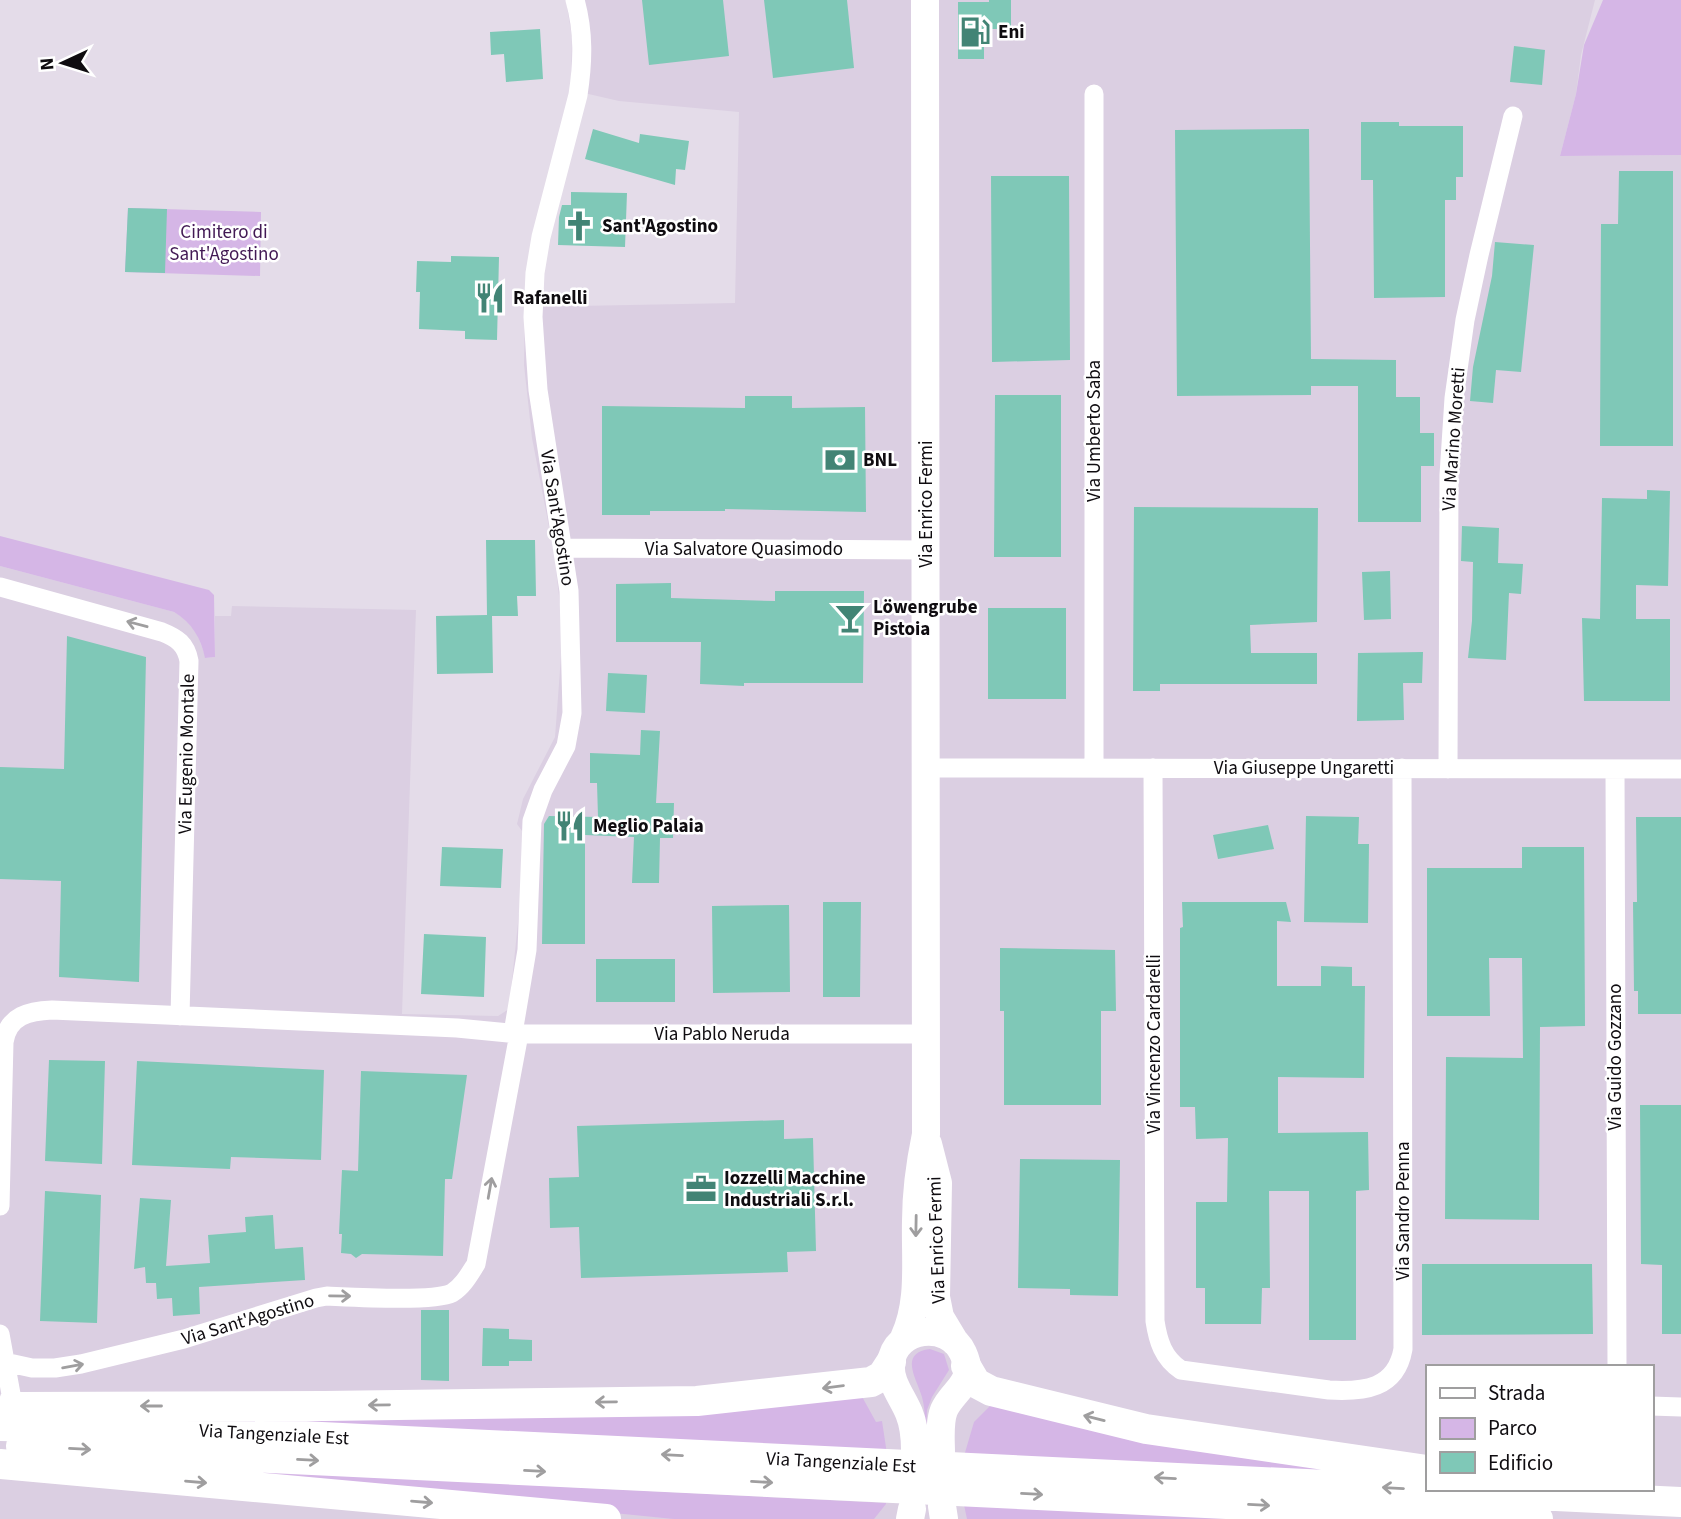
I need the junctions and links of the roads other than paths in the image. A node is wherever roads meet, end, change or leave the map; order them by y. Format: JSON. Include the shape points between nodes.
{"nodes":[{"id":1,"x":575,"y":0,"type":"edge"},
{"id":2,"x":925,"y":0,"type":"edge"},
{"id":3,"x":1094,"y":93,"type":"dead end"},
{"id":4,"x":1513,"y":116,"type":"dead end"},
{"id":5,"x":563,"y":548,"type":"junction"},
{"id":6,"x":926,"y":550,"type":"junction"},
{"id":7,"x":0,"y":587,"type":"edge"},
{"id":8,"x":927,"y":768,"type":"junction"},
{"id":9,"x":1094,"y":768,"type":"junction"},
{"id":10,"x":1153,"y":768,"type":"junction"},
{"id":11,"x":1402,"y":768,"type":"junction"},
{"id":12,"x":1448,"y":769,"type":"junction"},
{"id":13,"x":1615,"y":769,"type":"junction"},
{"id":14,"x":1681,"y":769,"type":"edge"},
{"id":15,"x":180,"y":1016,"type":"junction"},
{"id":16,"x":3,"y":1032,"type":"edge"},
{"id":17,"x":516,"y":1033,"type":"junction"},
{"id":18,"x":926,"y":1034,"type":"junction"},
{"id":19,"x":926,"y":1134,"type":"junction"},
{"id":20,"x":0,"y":1206,"type":"edge"},
{"id":21,"x":1155,"y":1321,"type":"joint"},
{"id":22,"x":0,"y":1334,"type":"edge"},
{"id":23,"x":898,"y":1350,"type":"junction"},
{"id":24,"x":961,"y":1354,"type":"junction"},
{"id":25,"x":3,"y":1362,"type":"edge"},
{"id":26,"x":1617,"y":1365,"type":"edge"},
{"id":27,"x":1653,"y":1406,"type":"edge"},
{"id":28,"x":1681,"y":1407,"type":"edge"},
{"id":29,"x":7,"y":1434,"type":"edge"},
{"id":30,"x":1426,"y":1470,"type":"edge"},
{"id":31,"x":945,"y":1481,"type":"edge"},
{"id":32,"x":1572,"y":1491,"type":"edge"},
{"id":33,"x":1619,"y":1498,"type":"junction"},
{"id":34,"x":1681,"y":1502,"type":"edge"},
{"id":35,"x":606,"y":1519,"type":"edge"},
{"id":36,"x":1538,"y":1519,"type":"edge"}],
"edges":[{"from":1,"to":5,"type":"street","name":"Via Sant'Agostino","via":[[582,31],[582,72],[541,237],[533,317],[538,390]]},
{"from":2,"to":6,"type":"street","name":"Via Enrico Fermi"},
{"from":3,"to":9,"type":"street","name":"Via Umberto Saba"},
{"from":4,"to":12,"type":"street","name":"Via Marino Moretti","via":[[1465,320],[1454,398],[1449,475]]},
{"from":5,"to":6,"type":"street","name":"Via Salvatore Quasimodo"},
{"from":5,"to":17,"type":"street","name":"Via Sant'Agostino","via":[[569,591],[572,713],[566,746],[532,821],[527,950]]},
{"from":6,"to":8,"type":"street","name":"Via Enrico Fermi"},
{"from":15,"to":7,"type":"street","name":"Via Eugenio Montale","one_way":true,"via":[[189,661],[185,647],[162,632]]},
{"from":8,"to":9,"type":"street","name":"Via Giuseppe Ungaretti"},
{"from":8,"to":18,"type":"street","name":"Via Enrico Fermi"},
{"from":9,"to":10,"type":"street","name":"Via Giuseppe Ungaretti"},
{"from":10,"to":11,"type":"street","name":"Via Giuseppe Ungaretti"},
{"from":10,"to":21,"type":"street","name":"Via Vincenzo Cardarelli"},
{"from":11,"to":12,"type":"street","name":"Via Giuseppe Ungaretti"},
{"from":11,"to":21,"type":"street","name":"Via Sandro Penna","via":[[1400,1363],[1380,1384],[1350,1391],[1181,1370],[1166,1358]]},
{"from":12,"to":13,"type":"street","name":"Via Giuseppe Ungaretti"},
{"from":13,"to":14,"type":"street","name":"Via Giuseppe Ungaretti"},
{"from":13,"to":26,"type":"street","name":"Via Guido Gozzano"},
{"from":15,"to":16,"type":"street","via":[[40,1011],[18,1017]]},
{"from":15,"to":17,"type":"street"},
{"from":16,"to":20,"type":"street"},
{"from":17,"to":18,"type":"street","name":"Via Pablo Neruda"},
{"from":25,"to":17,"type":"street","name":"Via Sant'Agostino","one_way":true,"via":[[32,1368],[81,1364],[327,1296],[434,1297],[452,1292],[476,1264]]},
{"from":18,"to":19,"type":"street","name":"Via Enrico Fermi"},
{"from":19,"to":23,"type":"street","name":"Via Enrico Fermi","one_way":true,"via":[[917,1184],[915,1301],[912,1322]]},
{"from":19,"to":24,"type":"street","name":"Via Enrico Fermi","via":[[938,1183],[936,1297],[940,1317]]},
{"from":22,"to":25,"type":"street"},
{"from":23,"to":24,"type":"street","name":"Via Enrico Fermi","via":[[929,1332],[948,1336]]},
{"from":23,"to":29,"type":"main road","one_way":true,"via":[[882,1376],[871,1382],[697,1401],[324,1406]]},
{"from":23,"to":31,"type":"street","via":[[892,1379]]},
{"from":30,"to":24,"type":"main road","one_way":true,"via":[[1118,1424],[991,1391],[976,1383]]},
{"from":24,"to":31,"type":"street","via":[[963,1387],[944,1411]]},
{"from":25,"to":29,"type":"street","via":[[11,1394]]},
{"from":27,"to":28,"type":"street"},
{"from":29,"to":31,"type":"main road","name":"Via Tangenziale Est"},
{"from":29,"to":35,"type":"main road","one_way":true},
{"from":33,"to":31,"type":"main road","name":"Via Tangenziale Est","one_way":true},
{"from":31,"to":36,"type":"main road","name":"Via Tangenziale Est","one_way":true},
{"from":32,"to":33,"type":"main road"},
{"from":33,"to":34,"type":"main road","name":"Via Tangenziale Est"}]}
